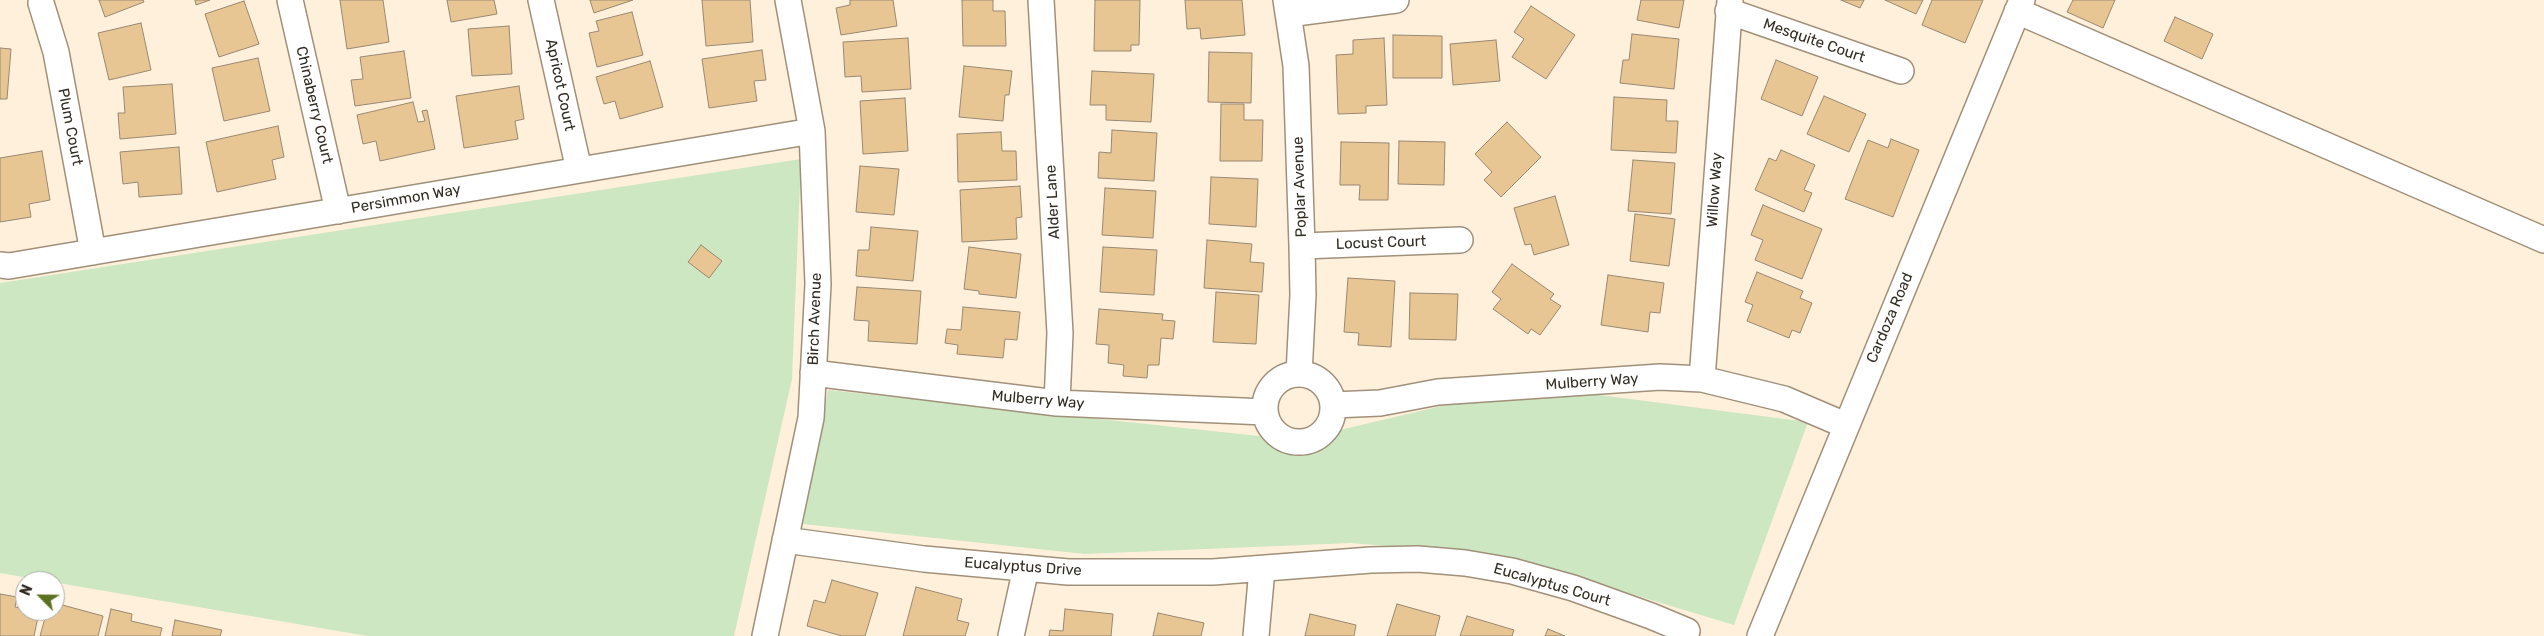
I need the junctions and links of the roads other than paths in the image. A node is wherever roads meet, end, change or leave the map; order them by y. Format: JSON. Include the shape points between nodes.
{"nodes":[{"id":1,"x":290,"y":0,"type":"edge"},
{"id":2,"x":541,"y":0,"type":"edge"},
{"id":3,"x":788,"y":0,"type":"edge"},
{"id":4,"x":1041,"y":0,"type":"edge"},
{"id":5,"x":1396,"y":0,"type":"edge"},
{"id":6,"x":41,"y":3,"type":"dead end"},
{"id":7,"x":2020,"y":5,"type":"edge"},
{"id":8,"x":1729,"y":6,"type":"edge"},
{"id":9,"x":1287,"y":7,"type":"edge"},
{"id":10,"x":1901,"y":71,"type":"dead end"},
{"id":11,"x":812,"y":131,"type":"junction"},
{"id":12,"x":579,"y":170,"type":"junction"},
{"id":13,"x":338,"y":211,"type":"junction"},
{"id":14,"x":1460,"y":240,"type":"dead end"},
{"id":15,"x":2544,"y":240,"type":"edge"},
{"id":16,"x":1302,"y":246,"type":"junction"},
{"id":17,"x":93,"y":252,"type":"junction"},
{"id":18,"x":0,"y":265,"type":"edge"},
{"id":19,"x":813,"y":373,"type":"junction"},
{"id":20,"x":1299,"y":374,"type":"junction"},
{"id":21,"x":1702,"y":379,"type":"junction"},
{"id":22,"x":1057,"y":403,"type":"junction"},
{"id":23,"x":1333,"y":405,"type":"junction"},
{"id":24,"x":1265,"y":412,"type":"junction"},
{"id":25,"x":1845,"y":425,"type":"junction"},
{"id":26,"x":785,"y":540,"type":"junction"},
{"id":27,"x":1026,"y":568,"type":"junction"},
{"id":28,"x":1262,"y":569,"type":"junction"},
{"id":29,"x":1687,"y":631,"type":"dead end"},
{"id":30,"x":765,"y":636,"type":"edge"},
{"id":31,"x":1011,"y":636,"type":"edge"},
{"id":32,"x":1256,"y":636,"type":"edge"},
{"id":33,"x":1760,"y":636,"type":"edge"}],
"edges":[{"from":1,"to":13,"type":"street","name":"Chinaberry Court"},
{"from":2,"to":12,"type":"street","name":"Apricot Court"},
{"from":3,"to":11,"type":"street","name":"Birch Avenue"},
{"from":4,"to":22,"type":"street","name":"Alder Lane","via":[[1060,333]]},
{"from":5,"to":9,"type":"street"},
{"from":6,"to":17,"type":"street","name":"Plum Court","via":[[56,52]]},
{"from":7,"to":15,"type":"street"},
{"from":7,"to":25,"type":"street","name":"Cardoza Road"},
{"from":8,"to":10,"type":"street","name":"Mesquite Court"},
{"from":8,"to":21,"type":"street","name":"Willow Way"},
{"from":9,"to":16,"type":"street","name":"Poplar Avenue","via":[[1296,66]]},
{"from":11,"to":12,"type":"street","name":"Persimmon Way"},
{"from":11,"to":19,"type":"street","name":"Birch Avenue","via":[[818,284]]},
{"from":12,"to":13,"type":"street","name":"Persimmon Way"},
{"from":13,"to":17,"type":"street","name":"Persimmon Way"},
{"from":14,"to":16,"type":"street","name":"Locust Court"},
{"from":16,"to":20,"type":"street","name":"Poplar Avenue","via":[[1304,295]]},
{"from":17,"to":18,"type":"street","name":"Persimmon Way"},
{"from":19,"to":22,"type":"street","name":"Mulberry Way"},
{"from":19,"to":26,"type":"street","name":"Birch Avenue","via":[[811,418]]},
{"from":20,"to":23,"type":"street","via":[[1314,378],[1327,390]]},
{"from":20,"to":24,"type":"street","via":[[1288,376],[1270,390]]},
{"from":21,"to":23,"type":"street","name":"Mulberry Way","via":[[1660,377],[1457,391],[1380,403]]},
{"from":21,"to":25,"type":"street","name":"Mulberry Way","via":[[1784,399]]},
{"from":22,"to":24,"type":"street","name":"Mulberry Way"},
{"from":23,"to":24,"type":"street","via":[[1327,428],[1314,439],[1295,443],[1279,436],[1268,424]]},
{"from":25,"to":33,"type":"street","name":"Cardoza Road"},
{"from":26,"to":27,"type":"street","name":"Eucalyptus Drive","via":[[924,559]]},
{"from":26,"to":30,"type":"street","name":"Birch Avenue"},
{"from":27,"to":28,"type":"street","name":"Eucalyptus Drive","via":[[1068,572]]},
{"from":27,"to":31,"type":"street"},
{"from":28,"to":29,"type":"street","name":"Eucalyptus Court","via":[[1370,560],[1418,559],[1465,563],[1512,571],[1573,588]]},
{"from":28,"to":32,"type":"street"}]}
